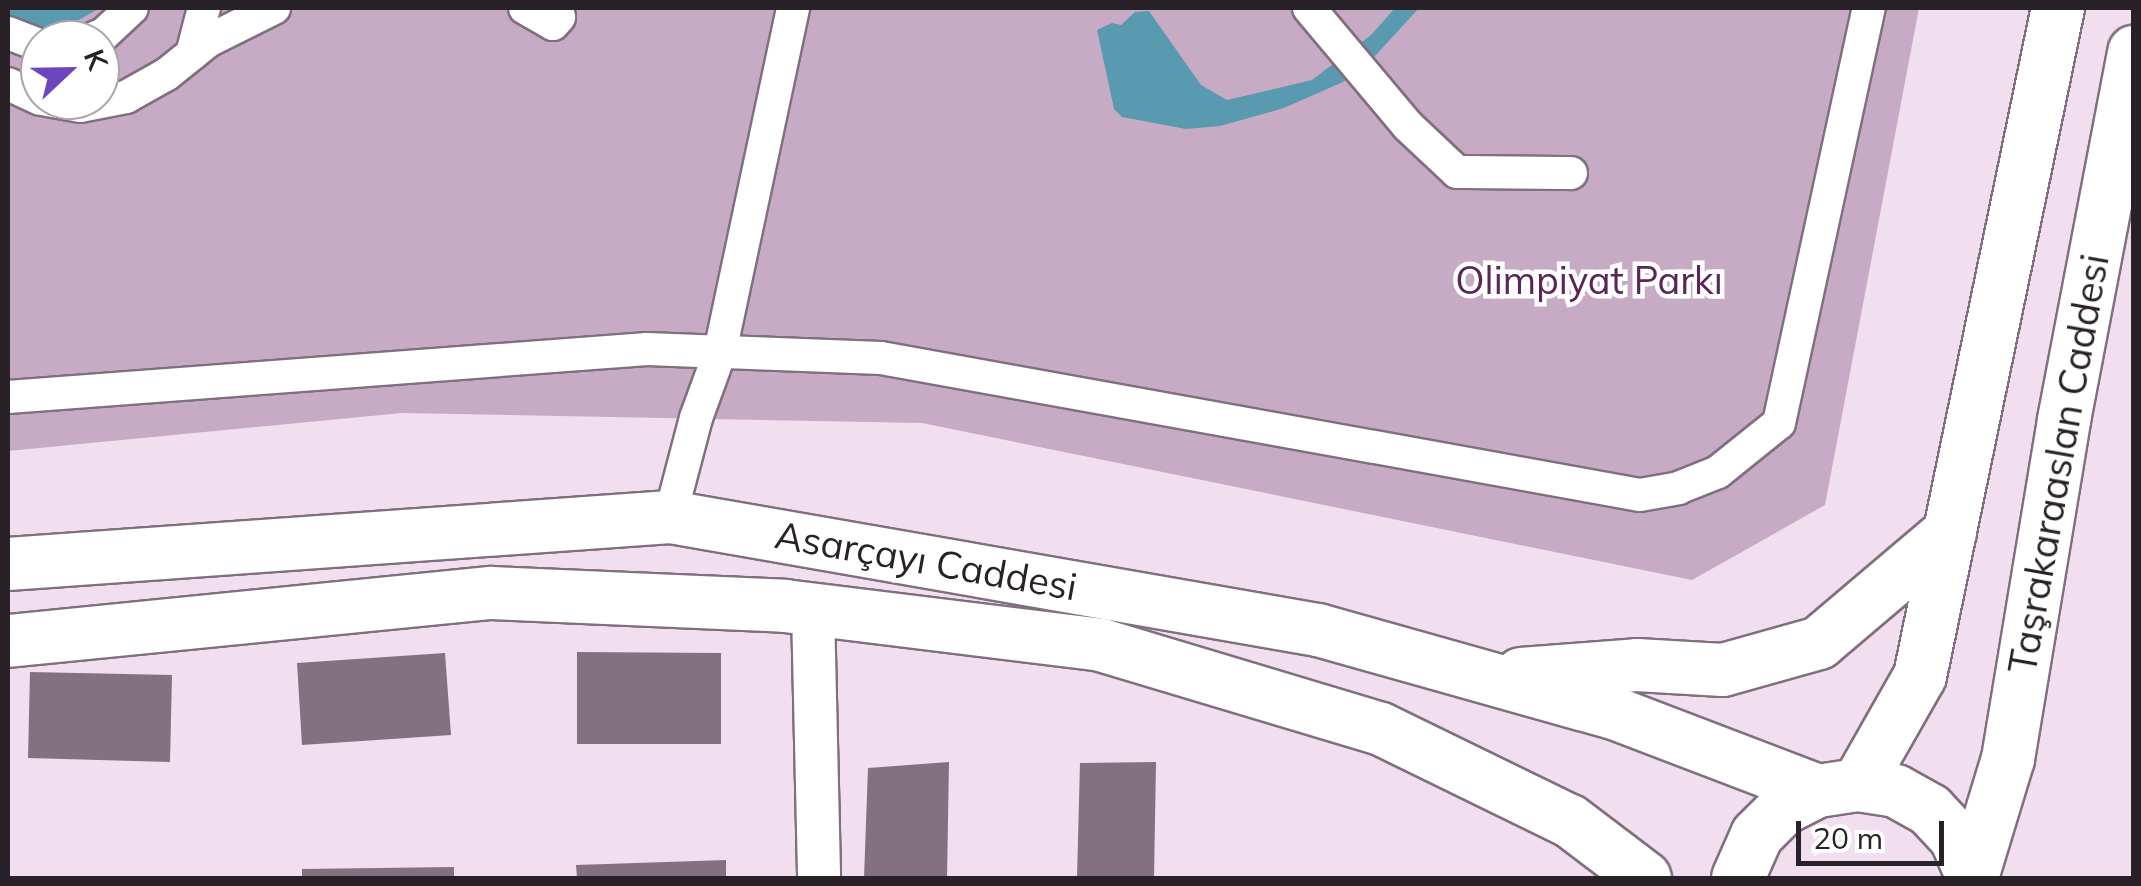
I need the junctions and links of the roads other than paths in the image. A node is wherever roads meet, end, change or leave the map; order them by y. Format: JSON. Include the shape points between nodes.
{"nodes":[{"id":1,"x":204,"y":8,"type":"edge"},
{"id":2,"x":274,"y":8,"type":"edge"},
{"id":3,"x":525,"y":8,"type":"edge"},
{"id":4,"x":556,"y":8,"type":"edge"},
{"id":5,"x":792,"y":8,"type":"edge"},
{"id":6,"x":1309,"y":8,"type":"edge"},
{"id":7,"x":1870,"y":8,"type":"edge"},
{"id":8,"x":2058,"y":8,"type":"edge"},
{"id":9,"x":2134,"y":52,"type":"edge"},
{"id":10,"x":192,"y":54,"type":"junction"},
{"id":11,"x":120,"y":99,"type":"edge"},
{"id":12,"x":1571,"y":173,"type":"dead end"},
{"id":13,"x":720,"y":352,"type":"junction"},
{"id":14,"x":8,"y":397,"type":"edge"},
{"id":15,"x":670,"y":517,"type":"junction"},
{"id":16,"x":1950,"y":532,"type":"junction"},
{"id":17,"x":8,"y":564,"type":"edge"},
{"id":18,"x":661,"y":601,"type":"junction"},
{"id":19,"x":814,"y":610,"type":"junction"},
{"id":20,"x":8,"y":641,"type":"edge"},
{"id":21,"x":1484,"y":676,"type":"junction"},
{"id":22,"x":1838,"y":788,"type":"junction"},
{"id":23,"x":1973,"y":876,"type":"edge"},
{"id":24,"x":819,"y":878,"type":"edge"},
{"id":25,"x":1645,"y":878,"type":"edge"},
{"id":26,"x":1738,"y":878,"type":"edge"}],
"edges":[{"from":1,"to":10,"type":"street"},
{"from":2,"to":10,"type":"street"},
{"from":3,"to":4,"type":"street","via":[[553,24]]},
{"from":5,"to":13,"type":"street"},
{"from":6,"to":12,"type":"street","via":[[1408,126],[1458,172]]},
{"from":7,"to":13,"type":"street","via":[[1779,423],[1718,472],[1678,488],[1640,495],[882,358]]},
{"from":8,"to":16,"type":"street"},
{"from":9,"to":23,"type":"street","name":"Taşrakaraaslan Caddesi","via":[[2008,759]]},
{"from":10,"to":11,"type":"street"},
{"from":13,"to":14,"type":"street","via":[[647,349]]},
{"from":13,"to":15,"type":"street"},
{"from":15,"to":17,"type":"street","name":"Asarçayı Caddesi"},
{"from":15,"to":18,"type":"street"},
{"from":15,"to":21,"type":"street","name":"Asarçayı Caddesi","via":[[1318,630]]},
{"from":16,"to":21,"type":"street","via":[[1819,643],[1723,670],[1637,665]]},
{"from":16,"to":22,"type":"street","via":[[1920,676]]},
{"from":18,"to":19,"type":"street","name":"Asarçayı Caddesi"},
{"from":18,"to":20,"type":"street","name":"Asarçayı Caddesi","via":[[491,593]]},
{"from":19,"to":24,"type":"street"},
{"from":19,"to":25,"type":"street","name":"Asarçayı Caddesi","via":[[1101,645],[1381,729],[1570,821]]},
{"from":21,"to":22,"type":"street","name":"Asarçayı Caddesi"},
{"from":22,"to":23,"type":"street","name":"Asarçayı Caddesi","via":[[1896,791],[1930,810],[1956,838]]},
{"from":22,"to":26,"type":"street","via":[[1784,808],[1756,835]]}]}
